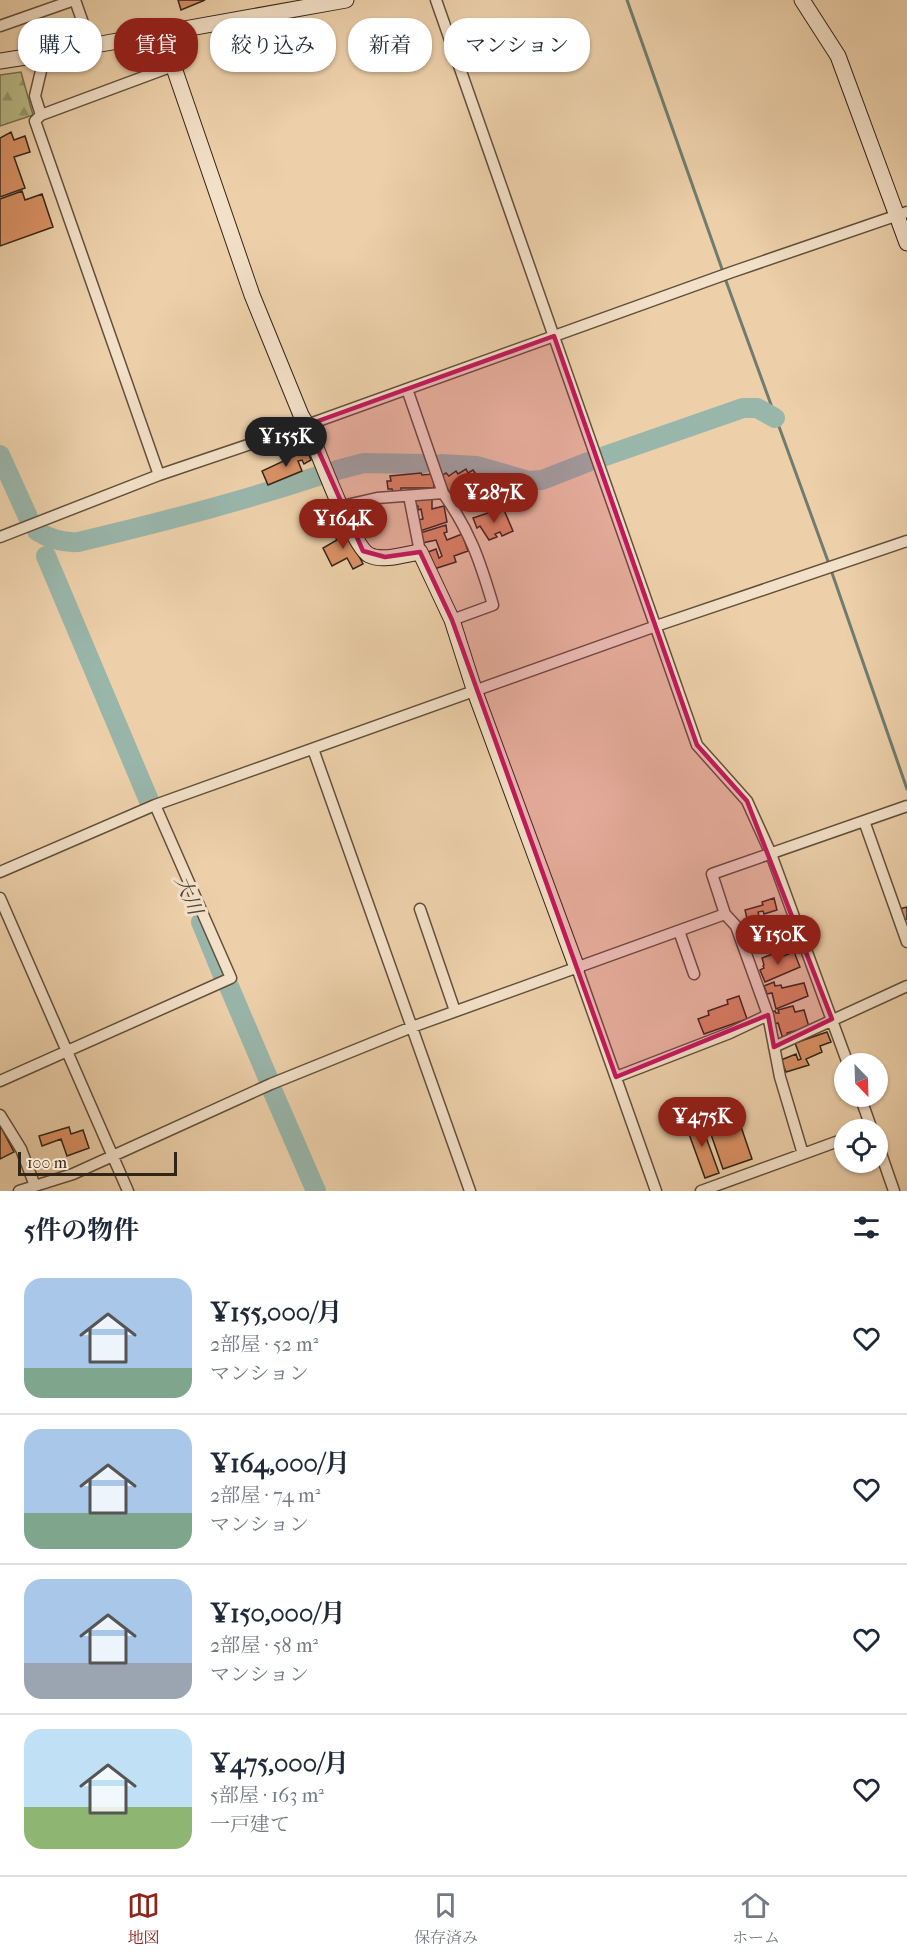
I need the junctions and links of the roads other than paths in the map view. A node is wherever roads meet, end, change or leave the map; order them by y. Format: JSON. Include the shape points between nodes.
{"nodes":[{"id":1,"x":75,"y":0,"type":"edge"},
{"id":2,"x":346,"y":0,"type":"edge"},
{"id":3,"x":436,"y":0,"type":"edge"},
{"id":4,"x":802,"y":0,"type":"edge"},
{"id":5,"x":297,"y":4,"type":"edge"},
{"id":6,"x":81,"y":18,"type":"edge"},
{"id":7,"x":198,"y":25,"type":"edge"},
{"id":8,"x":0,"y":26,"type":"edge"},
{"id":9,"x":18,"y":56,"type":"edge"},
{"id":10,"x":1,"y":58,"type":"edge"},
{"id":11,"x":41,"y":72,"type":"edge"},
{"id":12,"x":157,"y":72,"type":"edge"},
{"id":13,"x":175,"y":72,"type":"edge"},
{"id":14,"x":41,"y":115,"type":"junction"},
{"id":15,"x":902,"y":213,"type":"edge"},
{"id":16,"x":907,"y":243,"type":"edge"},
{"id":17,"x":554,"y":336,"type":"junction"},
{"id":18,"x":407,"y":389,"type":"junction"},
{"id":19,"x":307,"y":425,"type":"junction"},
{"id":20,"x":159,"y":475,"type":"junction"},
{"id":21,"x":443,"y":493,"type":"junction"},
{"id":22,"x":409,"y":496,"type":"junction"},
{"id":23,"x":342,"y":506,"type":"junction"},
{"id":24,"x":0,"y":537,"type":"edge"},
{"id":25,"x":907,"y":541,"type":"edge"},
{"id":26,"x":420,"y":552,"type":"junction"},
{"id":27,"x":452,"y":620,"type":"junction"},
{"id":28,"x":656,"y":626,"type":"junction"},
{"id":29,"x":475,"y":693,"type":"junction"},
{"id":30,"x":313,"y":749,"type":"junction"},
{"id":31,"x":155,"y":805,"type":"junction"},
{"id":32,"x":907,"y":806,"type":"edge"},
{"id":33,"x":864,"y":821,"type":"junction"},
{"id":34,"x":771,"y":855,"type":"junction"},
{"id":35,"x":0,"y":872,"type":"edge"},
{"id":36,"x":0,"y":898,"type":"edge"},
{"id":37,"x":420,"y":909,"type":"dead end"},
{"id":38,"x":725,"y":914,"type":"junction"},
{"id":39,"x":679,"y":931,"type":"junction"},
{"id":40,"x":907,"y":942,"type":"edge"},
{"id":41,"x":577,"y":968,"type":"junction"},
{"id":42,"x":694,"y":974,"type":"dead end"},
{"id":43,"x":907,"y":986,"type":"edge"},
{"id":44,"x":455,"y":1011,"type":"junction"},
{"id":45,"x":768,"y":1015,"type":"junction"},
{"id":46,"x":832,"y":1019,"type":"junction"},
{"id":47,"x":412,"y":1027,"type":"junction"},
{"id":48,"x":774,"y":1047,"type":"junction"},
{"id":49,"x":69,"y":1051,"type":"junction"},
{"id":50,"x":844,"y":1053,"type":"edge"},
{"id":51,"x":615,"y":1077,"type":"junction"},
{"id":52,"x":0,"y":1081,"type":"edge"},
{"id":53,"x":0,"y":1115,"type":"edge"},
{"id":54,"x":834,"y":1143,"type":"edge"},
{"id":55,"x":802,"y":1154,"type":"junction"},
{"id":56,"x":114,"y":1157,"type":"junction"},
{"id":57,"x":888,"y":1173,"type":"edge"},
{"id":58,"x":33,"y":1188,"type":"edge"},
{"id":59,"x":19,"y":1191,"type":"edge"},
{"id":60,"x":128,"y":1191,"type":"edge"},
{"id":61,"x":470,"y":1191,"type":"edge"},
{"id":62,"x":656,"y":1191,"type":"edge"},
{"id":63,"x":701,"y":1191,"type":"edge"},
{"id":64,"x":894,"y":1191,"type":"edge"}],
"edges":[{"from":1,"to":6,"type":"street"},
{"from":1,"to":8,"type":"street"},
{"from":2,"to":5,"type":"street"},
{"from":3,"to":17,"type":"street"},
{"from":4,"to":15,"type":"street","via":[[838,56]]},
{"from":5,"to":7,"type":"street"},
{"from":9,"to":10,"type":"street"},
{"from":11,"to":14,"type":"street","via":[[35,96]]},
{"from":12,"to":14,"type":"street"},
{"from":13,"to":19,"type":"street","via":[[252,295]]},
{"from":14,"to":20,"type":"street","via":[[35,121]]},
{"from":15,"to":16,"type":"street"},
{"from":15,"to":17,"type":"street"},
{"from":17,"to":18,"type":"street"},
{"from":17,"to":28,"type":"street"},
{"from":18,"to":19,"type":"street"},
{"from":18,"to":21,"type":"street"},
{"from":19,"to":20,"type":"street"},
{"from":19,"to":23,"type":"street"},
{"from":20,"to":24,"type":"street"},
{"from":21,"to":22,"type":"street"},
{"from":21,"to":27,"type":"street","via":[[477,552],[493,605]]},
{"from":22,"to":23,"type":"street"},
{"from":22,"to":26,"type":"street"},
{"from":23,"to":26,"type":"street","via":[[363,551],[371,556]]},
{"from":25,"to":28,"type":"street"},
{"from":26,"to":27,"type":"street"},
{"from":27,"to":29,"type":"street"},
{"from":28,"to":29,"type":"street"},
{"from":28,"to":34,"type":"street","via":[[697,746],[747,801]]},
{"from":29,"to":30,"type":"street"},
{"from":29,"to":41,"type":"street"},
{"from":30,"to":31,"type":"street"},
{"from":30,"to":47,"type":"street"},
{"from":31,"to":35,"type":"street"},
{"from":31,"to":49,"type":"street","via":[[231,978]]},
{"from":32,"to":33,"type":"street"},
{"from":33,"to":34,"type":"street"},
{"from":33,"to":40,"type":"street"},
{"from":34,"to":38,"type":"street","via":[[712,874]]},
{"from":34,"to":46,"type":"street"},
{"from":36,"to":49,"type":"street"},
{"from":37,"to":44,"type":"street"},
{"from":38,"to":39,"type":"street"},
{"from":38,"to":45,"type":"street","via":[[736,926]]},
{"from":39,"to":41,"type":"street"},
{"from":39,"to":42,"type":"street"},
{"from":41,"to":44,"type":"street"},
{"from":41,"to":51,"type":"street"},
{"from":43,"to":46,"type":"street"},
{"from":44,"to":47,"type":"street"},
{"from":45,"to":48,"type":"street"},
{"from":45,"to":51,"type":"street"},
{"from":46,"to":48,"type":"street"},
{"from":46,"to":50,"type":"street"},
{"from":47,"to":56,"type":"street","via":[[272,1084]]},
{"from":47,"to":61,"type":"street"},
{"from":48,"to":55,"type":"street"},
{"from":49,"to":52,"type":"street"},
{"from":49,"to":56,"type":"street"},
{"from":51,"to":62,"type":"street"},
{"from":53,"to":58,"type":"street","via":[[21,1149]]},
{"from":54,"to":55,"type":"street"},
{"from":55,"to":63,"type":"street"},
{"from":56,"to":58,"type":"street"},
{"from":56,"to":60,"type":"street"},
{"from":57,"to":64,"type":"street"},
{"from":58,"to":59,"type":"street"}]}
